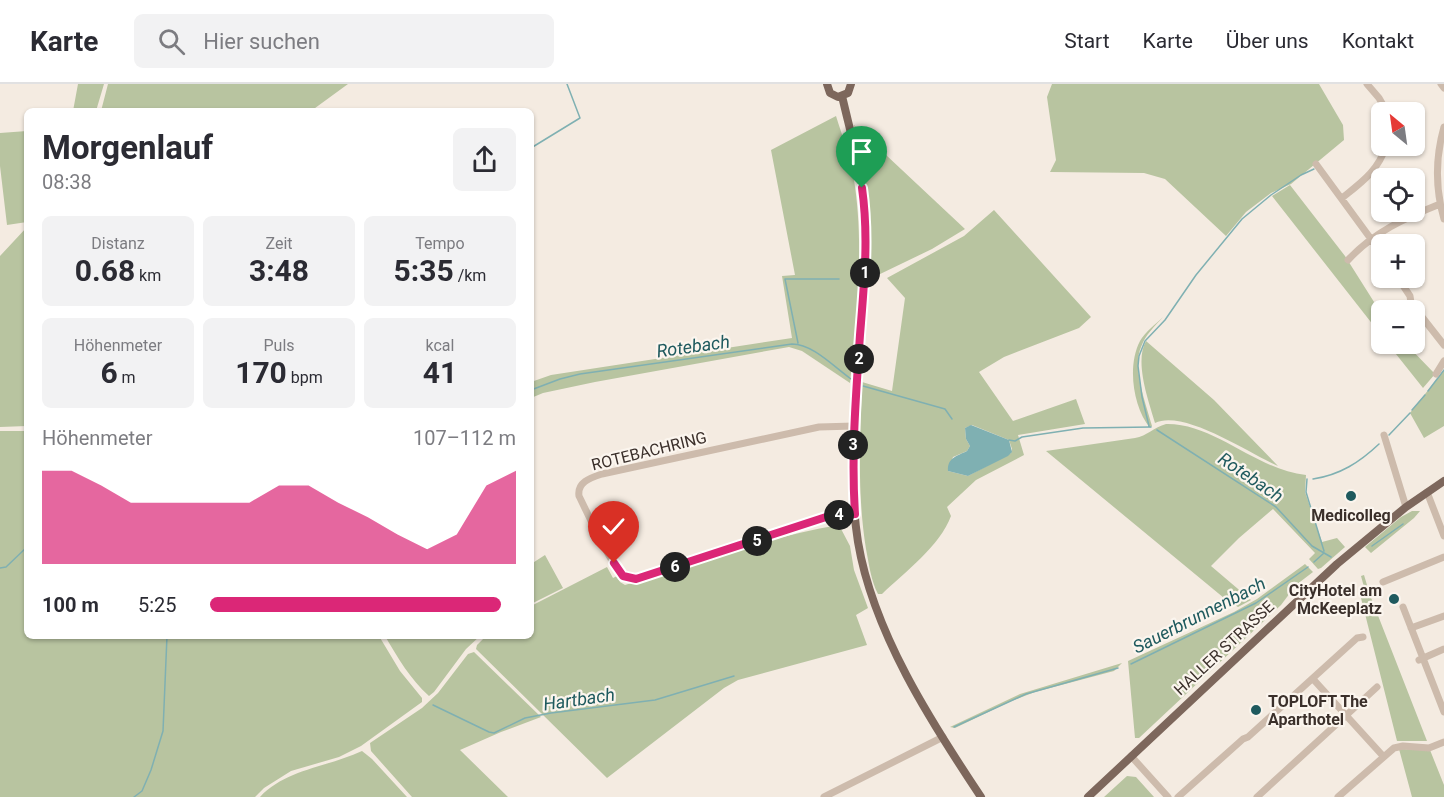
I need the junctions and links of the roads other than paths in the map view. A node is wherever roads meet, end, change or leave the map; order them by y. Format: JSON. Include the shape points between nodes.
{"nodes":[{"id":1,"x":827,"y":84,"type":"edge"},
{"id":2,"x":851,"y":84,"type":"edge"},
{"id":3,"x":1367,"y":84,"type":"edge"},
{"id":4,"x":1441,"y":84,"type":"edge"},
{"id":5,"x":1444,"y":88,"type":"edge"},
{"id":6,"x":842,"y":96,"type":"junction"},
{"id":7,"x":1381,"y":102,"type":"edge"},
{"id":8,"x":1444,"y":127,"type":"edge"},
{"id":9,"x":1381,"y":156,"type":"edge"},
{"id":10,"x":1316,"y":164,"type":"dead end"},
{"id":11,"x":1342,"y":198,"type":"junction"},
{"id":12,"x":1440,"y":204,"type":"junction"},
{"id":13,"x":1444,"y":219,"type":"edge"},
{"id":14,"x":1378,"y":234,"type":"edge"},
{"id":15,"x":1371,"y":239,"type":"joint"},
{"id":16,"x":1348,"y":260,"type":"dead end"},
{"id":17,"x":1405,"y":288,"type":"edge"},
{"id":18,"x":1444,"y":345,"type":"edge"},
{"id":19,"x":1444,"y":361,"type":"edge"},
{"id":20,"x":1436,"y":374,"type":"dead end"},
{"id":21,"x":854,"y":426,"type":"junction"},
{"id":22,"x":1384,"y":435,"type":"dead end"},
{"id":23,"x":1444,"y":481,"type":"edge"},
{"id":24,"x":1427,"y":492,"type":"junction"},
{"id":25,"x":1406,"y":507,"type":"junction"},
{"id":26,"x":855,"y":514,"type":"junction"},
{"id":27,"x":1444,"y":536,"type":"edge"},
{"id":28,"x":1444,"y":557,"type":"edge"},
{"id":29,"x":1383,"y":582,"type":"dead end"},
{"id":30,"x":1403,"y":607,"type":"dead end"},
{"id":31,"x":1444,"y":616,"type":"edge"},
{"id":32,"x":1411,"y":628,"type":"junction"},
{"id":33,"x":1364,"y":637,"type":"dead end"},
{"id":34,"x":1444,"y":649,"type":"edge"},
{"id":35,"x":1421,"y":659,"type":"junction"},
{"id":36,"x":1313,"y":679,"type":"junction"},
{"id":37,"x":1377,"y":687,"type":"dead end"},
{"id":38,"x":1444,"y":710,"type":"edge"},
{"id":39,"x":1346,"y":715,"type":"junction"},
{"id":40,"x":943,"y":737,"type":"junction"},
{"id":41,"x":1444,"y":742,"type":"edge"},
{"id":42,"x":1131,"y":756,"type":"junction"},
{"id":43,"x":1383,"y":756,"type":"junction"},
{"id":44,"x":1089,"y":795,"type":"edge"},
{"id":45,"x":1340,"y":796,"type":"edge"},
{"id":46,"x":824,"y":797,"type":"edge"},
{"id":47,"x":981,"y":797,"type":"edge"},
{"id":48,"x":1168,"y":797,"type":"edge"},
{"id":49,"x":1178,"y":797,"type":"edge"},
{"id":50,"x":1257,"y":797,"type":"edge"}],
"edges":[{"from":1,"to":6,"type":"main road","via":[[830,93]]},
{"from":2,"to":6,"type":"main road"},
{"from":3,"to":7,"type":"street"},
{"from":4,"to":5,"type":"street"},
{"from":6,"to":21,"type":"main road","via":[[866,216],[867,253]]},
{"from":8,"to":12,"type":"street","via":[[1437,168]]},
{"from":9,"to":11,"type":"street","via":[[1373,172]]},
{"from":10,"to":11,"type":"street"},
{"from":11,"to":15,"type":"street"},
{"from":12,"to":13,"type":"street"},
{"from":12,"to":14,"type":"street"},
{"from":15,"to":16,"type":"street"},
{"from":17,"to":18,"type":"street","via":[[1411,303]]},
{"from":19,"to":20,"type":"street"},
{"from":21,"to":26,"type":"main road"},
{"from":21,"to":26,"type":"street","name":"ROTEBACHRING","via":[[808,429],[602,474],[581,483],[578,490],[614,563],[629,579],[826,517]]},
{"from":22,"to":25,"type":"street"},
{"from":23,"to":24,"type":"main road","name":"HALLER STRASSE"},
{"from":24,"to":25,"type":"main road","name":"HALLER STRASSE"},
{"from":24,"to":27,"type":"street"},
{"from":25,"to":42,"type":"main road","name":"HALLER STRASSE","via":[[1336,564]]},
{"from":26,"to":40,"type":"main road","via":[[863,563],[883,624]]},
{"from":28,"to":29,"type":"street"},
{"from":30,"to":32,"type":"street"},
{"from":31,"to":32,"type":"street"},
{"from":32,"to":35,"type":"street"},
{"from":33,"to":36,"type":"street","via":[[1357,638]]},
{"from":34,"to":35,"type":"street"},
{"from":35,"to":38,"type":"street"},
{"from":36,"to":39,"type":"street"},
{"from":36,"to":49,"type":"street"},
{"from":37,"to":39,"type":"street"},
{"from":39,"to":43,"type":"street"},
{"from":39,"to":50,"type":"street"},
{"from":40,"to":46,"type":"street"},
{"from":40,"to":47,"type":"main road"},
{"from":41,"to":43,"type":"street","via":[[1429,748],[1394,748]]},
{"from":42,"to":44,"type":"main road","name":"HALLER STRASSE"},
{"from":42,"to":48,"type":"street"},
{"from":43,"to":45,"type":"street"}]}
